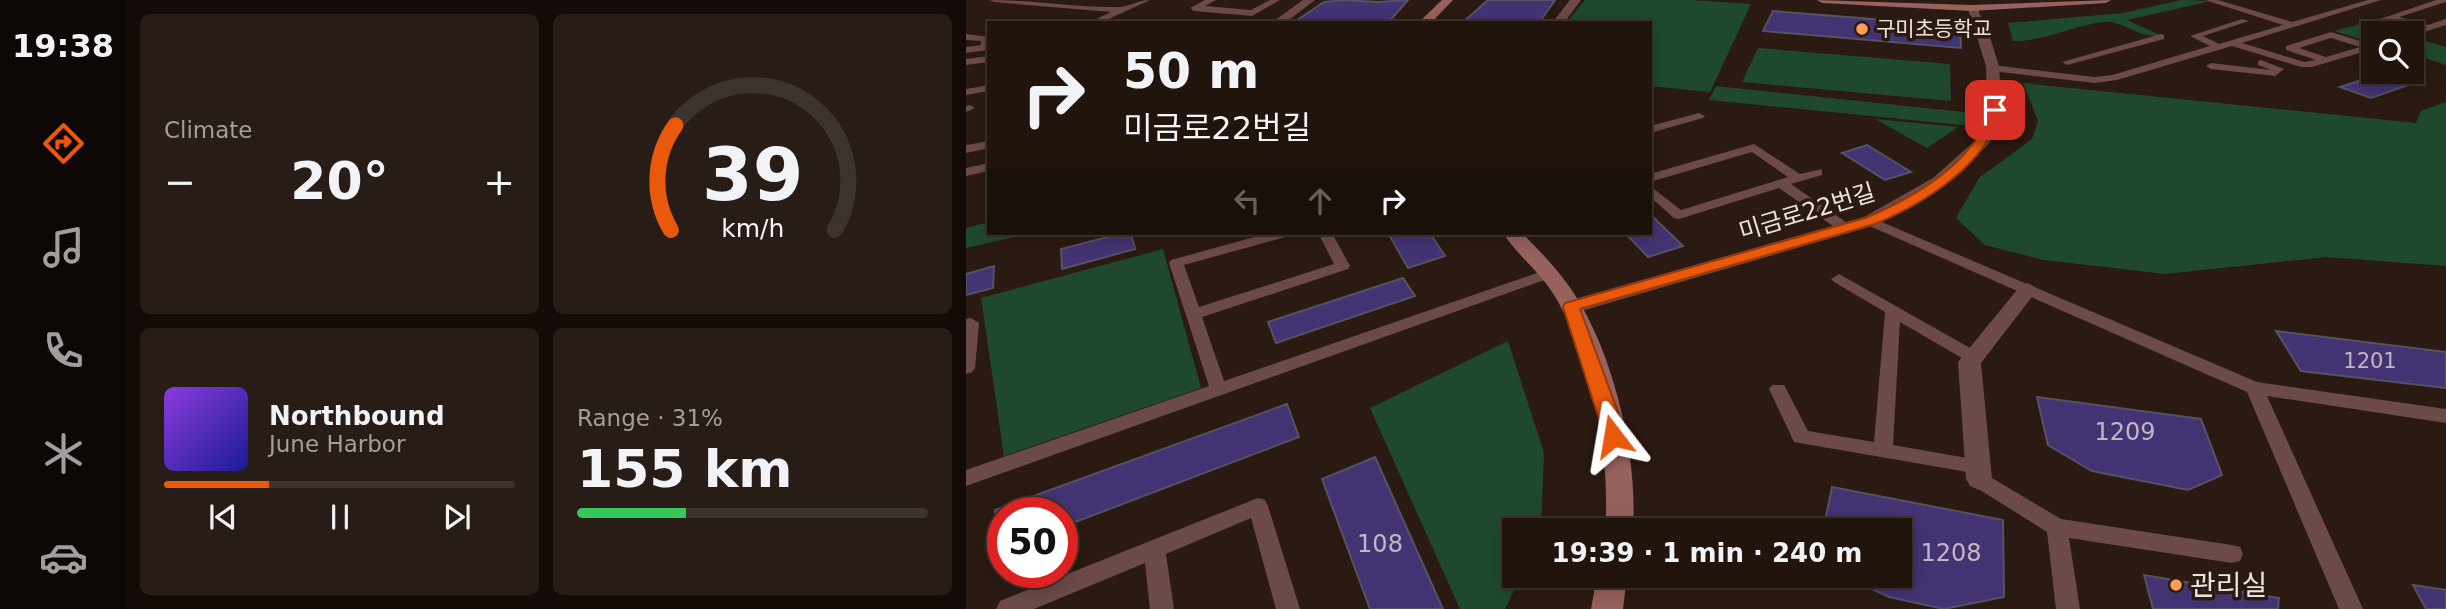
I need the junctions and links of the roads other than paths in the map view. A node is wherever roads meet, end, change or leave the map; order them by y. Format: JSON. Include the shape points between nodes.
{"nodes":[{"id":1,"x":994,"y":0,"type":"edge"},
{"id":2,"x":1094,"y":0,"type":"edge"},
{"id":3,"x":1146,"y":0,"type":"edge"},
{"id":4,"x":1212,"y":0,"type":"edge"},
{"id":5,"x":1276,"y":0,"type":"edge"},
{"id":6,"x":1310,"y":0,"type":"edge"},
{"id":7,"x":1448,"y":0,"type":"edge"},
{"id":8,"x":1576,"y":0,"type":"edge"},
{"id":9,"x":1822,"y":0,"type":"edge"},
{"id":10,"x":2106,"y":0,"type":"edge"},
{"id":11,"x":2209,"y":0,"type":"edge"},
{"id":12,"x":2377,"y":0,"type":"edge"},
{"id":13,"x":2439,"y":2,"type":"edge"},
{"id":14,"x":1077,"y":7,"type":"junction"},
{"id":15,"x":1971,"y":8,"type":"junction"},
{"id":16,"x":1122,"y":10,"type":"junction"},
{"id":17,"x":2390,"y":17,"type":"junction"},
{"id":18,"x":1097,"y":21,"type":"edge"},
{"id":19,"x":1280,"y":21,"type":"edge"},
{"id":20,"x":1425,"y":21,"type":"edge"},
{"id":21,"x":1560,"y":21,"type":"edge"},
{"id":22,"x":2245,"y":21,"type":"dead end"},
{"id":23,"x":2378,"y":21,"type":"dead end"},
{"id":24,"x":2446,"y":22,"type":"edge"},
{"id":25,"x":2292,"y":25,"type":"junction"},
{"id":26,"x":2428,"y":28,"type":"junction"},
{"id":27,"x":2424,"y":29,"type":"edge"},
{"id":28,"x":966,"y":37,"type":"edge"},
{"id":29,"x":2161,"y":37,"type":"dead end"},
{"id":30,"x":2233,"y":43,"type":"junction"},
{"id":31,"x":987,"y":47,"type":"edge"},
{"id":32,"x":2217,"y":47,"type":"junction"},
{"id":33,"x":2122,"y":48,"type":"junction"},
{"id":34,"x":966,"y":50,"type":"edge"},
{"id":35,"x":987,"y":59,"type":"edge"},
{"id":36,"x":2326,"y":60,"type":"junction"},
{"id":37,"x":966,"y":62,"type":"edge"},
{"id":38,"x":2067,"y":62,"type":"dead end"},
{"id":39,"x":2164,"y":63,"type":"junction"},
{"id":40,"x":2211,"y":66,"type":"dead end"},
{"id":41,"x":1992,"y":68,"type":"junction"},
{"id":42,"x":987,"y":88,"type":"edge"},
{"id":43,"x":966,"y":92,"type":"edge"},
{"id":44,"x":1699,"y":116,"type":"dead end"},
{"id":45,"x":1652,"y":129,"type":"edge"},
{"id":46,"x":987,"y":144,"type":"edge"},
{"id":47,"x":966,"y":149,"type":"edge"},
{"id":48,"x":987,"y":167,"type":"edge"},
{"id":49,"x":966,"y":172,"type":"edge"},
{"id":50,"x":1818,"y":172,"type":"dead end"},
{"id":51,"x":1652,"y":177,"type":"edge"},
{"id":52,"x":1798,"y":178,"type":"junction"},
{"id":53,"x":1782,"y":184,"type":"junction"},
{"id":54,"x":1652,"y":192,"type":"edge"},
{"id":55,"x":1870,"y":221,"type":"junction"},
{"id":56,"x":1845,"y":228,"type":"junction"},
{"id":57,"x":1277,"y":235,"type":"edge"},
{"id":58,"x":1326,"y":235,"type":"edge"},
{"id":59,"x":1515,"y":235,"type":"edge"},
{"id":60,"x":1548,"y":274,"type":"junction"},
{"id":61,"x":1839,"y":279,"type":"dead end"},
{"id":62,"x":2028,"y":289,"type":"junction"},
{"id":63,"x":1571,"y":307,"type":"junction"},
{"id":64,"x":1893,"y":310,"type":"junction"},
{"id":65,"x":1194,"y":314,"type":"junction"},
{"id":66,"x":966,"y":324,"type":"edge"},
{"id":67,"x":1973,"y":357,"type":"junction"},
{"id":68,"x":966,"y":368,"type":"edge"},
{"id":69,"x":2254,"y":388,"type":"junction"},
{"id":70,"x":1778,"y":389,"type":"dead end"},
{"id":71,"x":1219,"y":391,"type":"junction"},
{"id":72,"x":2446,"y":416,"type":"edge"},
{"id":73,"x":1883,"y":450,"type":"junction"},
{"id":74,"x":1978,"y":473,"type":"junction"},
{"id":75,"x":966,"y":478,"type":"edge"},
{"id":76,"x":1620,"y":518,"type":"edge"},
{"id":77,"x":2057,"y":527,"type":"junction"},
{"id":78,"x":1154,"y":549,"type":"junction"},
{"id":79,"x":2232,"y":554,"type":"dead end"},
{"id":80,"x":1610,"y":588,"type":"edge"},
{"id":81,"x":1021,"y":606,"type":"edge"},
{"id":82,"x":1162,"y":609,"type":"edge"},
{"id":83,"x":1288,"y":609,"type":"edge"},
{"id":84,"x":1607,"y":609,"type":"edge"},
{"id":85,"x":2068,"y":609,"type":"edge"},
{"id":86,"x":2351,"y":609,"type":"edge"}],
"edges":[{"from":1,"to":14,"type":"lane"},
{"from":2,"to":14,"type":"lane"},
{"from":3,"to":16,"type":"lane"},
{"from":4,"to":5,"type":"lane","via":[[1194,8],[1252,13]]},
{"from":6,"to":19,"type":"street"},
{"from":7,"to":20,"type":"main road"},
{"from":8,"to":21,"type":"street"},
{"from":9,"to":15,"type":"main road"},
{"from":10,"to":15,"type":"main road"},
{"from":11,"to":25,"type":"lane"},
{"from":12,"to":25,"type":"lane"},
{"from":13,"to":17,"type":"lane"},
{"from":14,"to":16,"type":"lane"},
{"from":15,"to":41,"type":"street","name":"미금로22번길"},
{"from":16,"to":18,"type":"lane"},
{"from":17,"to":23,"type":"lane"},
{"from":17,"to":26,"type":"lane"},
{"from":22,"to":32,"type":"lane","via":[[2195,36]]},
{"from":24,"to":26,"type":"lane"},
{"from":25,"to":30,"type":"lane"},
{"from":26,"to":27,"type":"lane"},
{"from":28,"to":31,"type":"lane","via":[[986,39]]},
{"from":29,"to":33,"type":"lane"},
{"from":30,"to":32,"type":"lane"},
{"from":30,"to":36,"type":"lane","via":[[2295,64]]},
{"from":31,"to":34,"type":"lane"},
{"from":32,"to":39,"type":"lane"},
{"from":32,"to":40,"type":"lane","via":[[2279,69],[2275,73]]},
{"from":33,"to":38,"type":"lane"},
{"from":33,"to":39,"type":"lane"},
{"from":35,"to":37,"type":"lane"},
{"from":36,"to":36,"type":"lane","via":[[2337,57],[2370,47],[2332,35],[2289,48]]},
{"from":39,"to":41,"type":"lane","via":[[2104,79]]},
{"from":41,"to":55,"type":"street","name":"미금로22번길","via":[[1995,110],[1990,130],[1978,146],[1938,182],[1895,211]]},
{"from":42,"to":43,"type":"lane"},
{"from":44,"to":45,"type":"lane"},
{"from":46,"to":47,"type":"lane"},
{"from":48,"to":49,"type":"lane"},
{"from":50,"to":52,"type":"lane"},
{"from":51,"to":52,"type":"lane","via":[[1754,148]]},
{"from":52,"to":53,"type":"lane"},
{"from":53,"to":54,"type":"lane","via":[[1679,215]]},
{"from":53,"to":56,"type":"lane"},
{"from":55,"to":56,"type":"street","name":"미금로22번길"},
{"from":55,"to":62,"type":"lane"},
{"from":56,"to":63,"type":"street","name":"미금로22번길"},
{"from":57,"to":65,"type":"lane","via":[[1176,263]]},
{"from":58,"to":65,"type":"lane","via":[[1343,267]]},
{"from":59,"to":60,"type":"main road"},
{"from":60,"to":63,"type":"main road"},
{"from":60,"to":71,"type":"lane"},
{"from":61,"to":64,"type":"lane"},
{"from":62,"to":67,"type":"street"},
{"from":62,"to":69,"type":"lane"},
{"from":63,"to":76,"type":"main road","via":[[1608,412]]},
{"from":64,"to":67,"type":"lane"},
{"from":64,"to":73,"type":"lane"},
{"from":65,"to":71,"type":"lane"},
{"from":66,"to":68,"type":"lane","via":[[971,323]]},
{"from":67,"to":74,"type":"street","via":[[1969,362]]},
{"from":69,"to":72,"type":"lane"},
{"from":69,"to":86,"type":"lane"},
{"from":70,"to":73,"type":"lane","via":[[1801,437]]},
{"from":71,"to":75,"type":"lane"},
{"from":73,"to":74,"type":"lane"},
{"from":74,"to":77,"type":"lane"},
{"from":77,"to":79,"type":"lane"},
{"from":77,"to":85,"type":"lane"},
{"from":78,"to":81,"type":"lane"},
{"from":78,"to":82,"type":"lane"},
{"from":78,"to":83,"type":"lane","via":[[1258,506]]},
{"from":80,"to":84,"type":"main road"}]}
